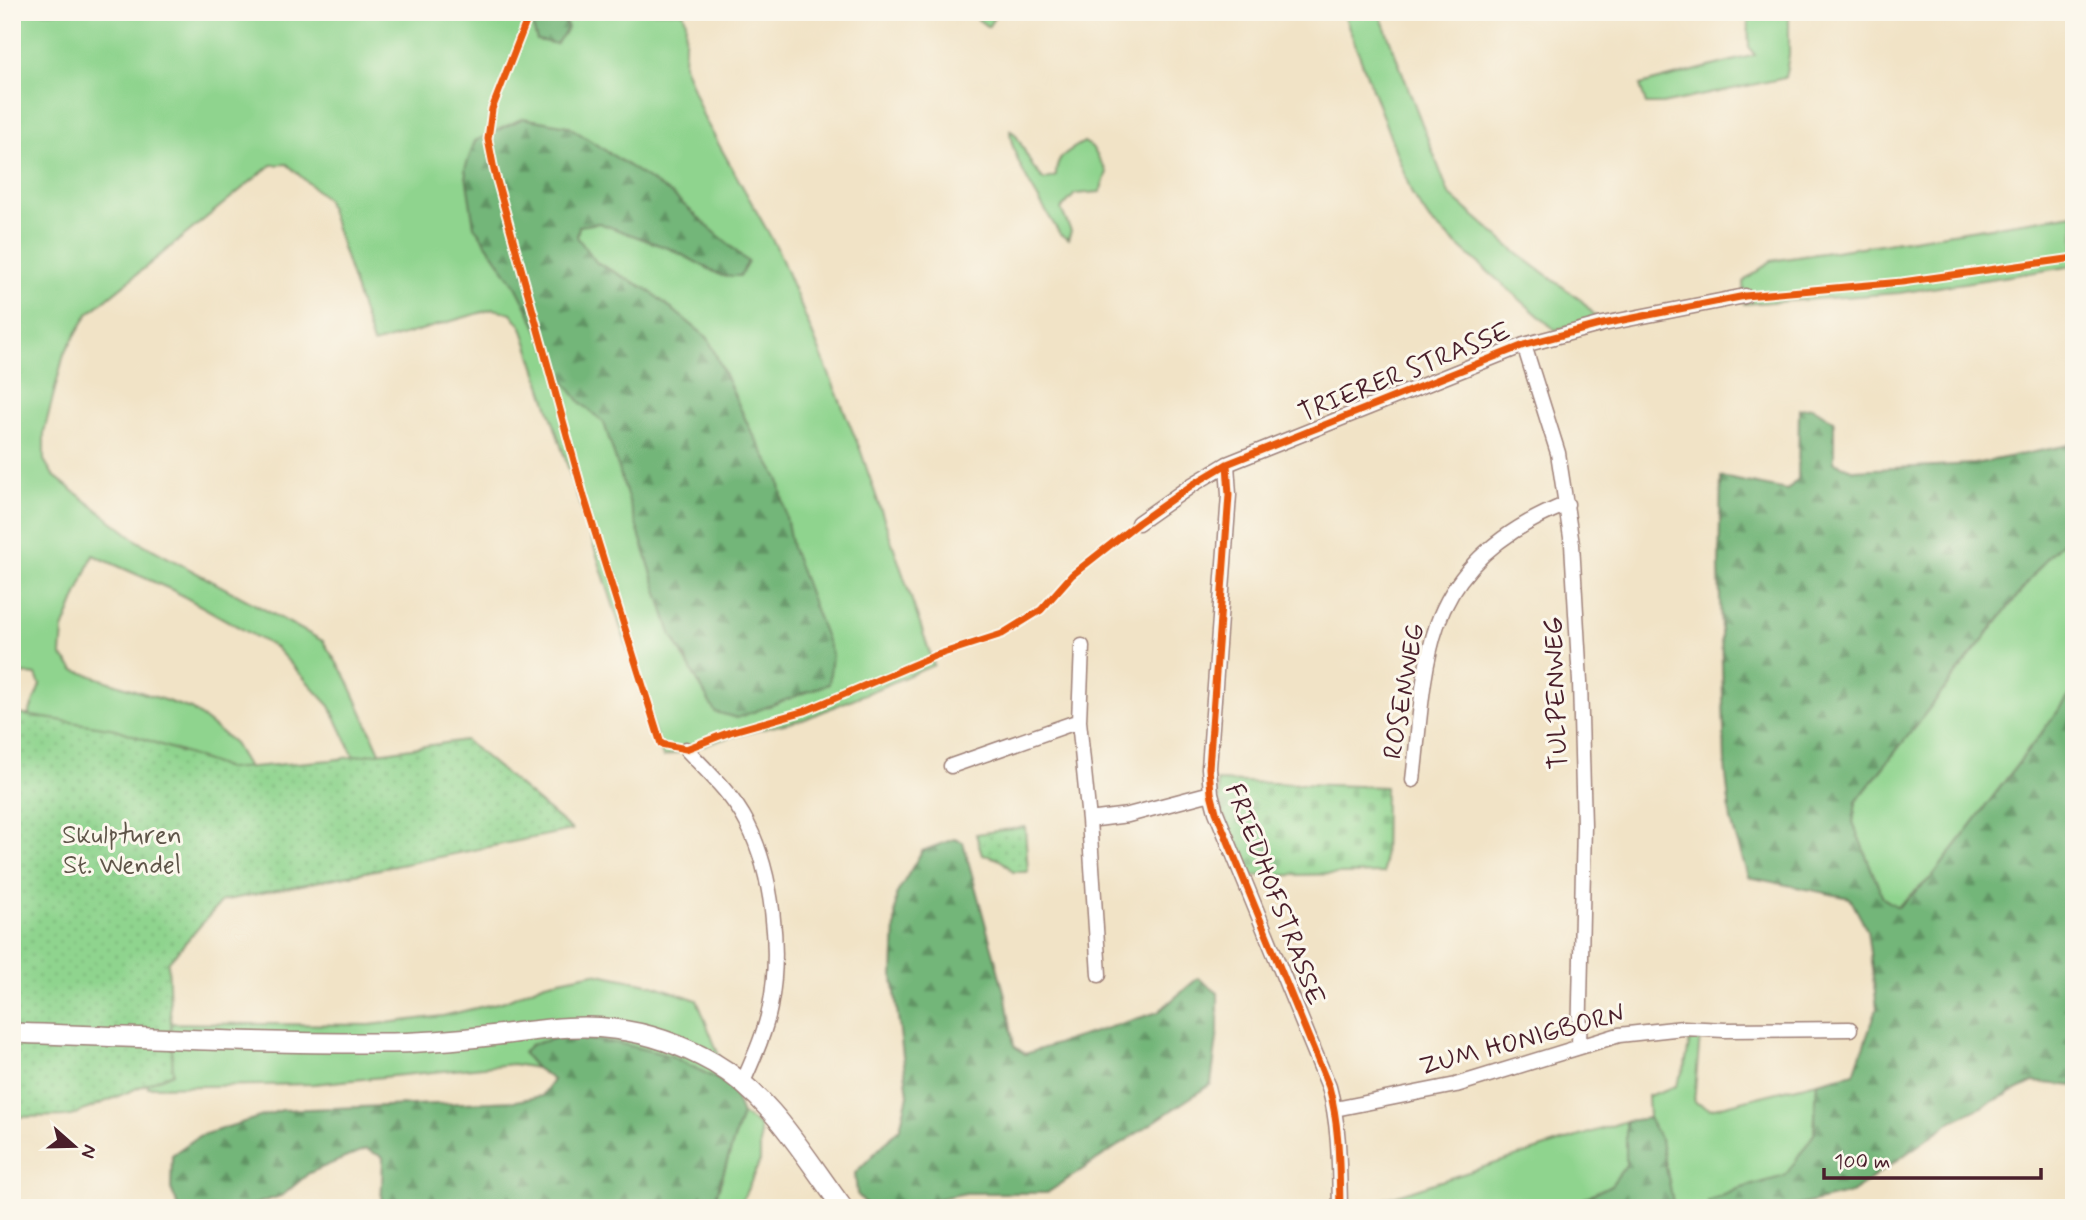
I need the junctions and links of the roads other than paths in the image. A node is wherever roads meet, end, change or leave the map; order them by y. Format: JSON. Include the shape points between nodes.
{"nodes":[{"id":1,"x":1745,"y":296,"type":"dead end"},
{"id":2,"x":1524,"y":345,"type":"junction"},
{"id":3,"x":1227,"y":464,"type":"junction"},
{"id":4,"x":1567,"y":503,"type":"junction"},
{"id":5,"x":1139,"y":523,"type":"dead end"},
{"id":6,"x":1082,"y":646,"type":"dead end"},
{"id":7,"x":1079,"y":721,"type":"junction"},
{"id":8,"x":686,"y":749,"type":"dead end"},
{"id":9,"x":951,"y":766,"type":"dead end"},
{"id":10,"x":1413,"y":780,"type":"dead end"},
{"id":11,"x":1211,"y":793,"type":"junction"},
{"id":12,"x":1089,"y":820,"type":"junction"},
{"id":13,"x":1099,"y":975,"type":"dead end"},
{"id":14,"x":1850,"y":1029,"type":"dead end"},
{"id":15,"x":12,"y":1033,"type":"edge"},
{"id":16,"x":1579,"y":1046,"type":"junction"},
{"id":17,"x":743,"y":1082,"type":"junction"},
{"id":18,"x":1335,"y":1109,"type":"junction"},
{"id":19,"x":843,"y":1208,"type":"edge"},
{"id":20,"x":1340,"y":1208,"type":"edge"}],
"edges":[{"from":1,"to":2,"type":"street","name":"TRIERER STRASSE"},
{"from":2,"to":3,"type":"street","name":"TRIERER STRASSE"},
{"from":2,"to":4,"type":"street","name":"TULPENWEG","via":[[1558,453]]},
{"from":3,"to":5,"type":"street","name":"TRIERER STRASSE"},
{"from":3,"to":11,"type":"street","name":"FRIEDHOFSTRASSE","via":[[1229,495],[1209,768]]},
{"from":4,"to":10,"type":"street","name":"ROSENWEG","via":[[1516,528],[1497,543],[1465,573],[1448,599],[1430,651]]},
{"from":4,"to":16,"type":"street","name":"TULPENWEG","via":[[1580,669],[1584,825]]},
{"from":6,"to":7,"type":"street"},
{"from":7,"to":9,"type":"street"},
{"from":7,"to":12,"type":"street"},
{"from":8,"to":17,"type":"street","via":[[734,801],[747,823],[772,910],[775,946],[770,1007]]},
{"from":11,"to":12,"type":"street","via":[[1128,815]]},
{"from":11,"to":18,"type":"street","name":"FRIEDHOFSTRASSE"},
{"from":12,"to":13,"type":"street"},
{"from":14,"to":16,"type":"street","name":"ZUM HONIGBORN","via":[[1660,1030],[1619,1034]]},
{"from":15,"to":17,"type":"main road","via":[[395,1043],[613,1028],[678,1046]]},
{"from":16,"to":18,"type":"street","name":"ZUM HONIGBORN","via":[[1456,1085]]},
{"from":17,"to":19,"type":"main road","via":[[764,1101]]},
{"from":18,"to":20,"type":"street","name":"FRIEDHOFSTRASSE"}]}
